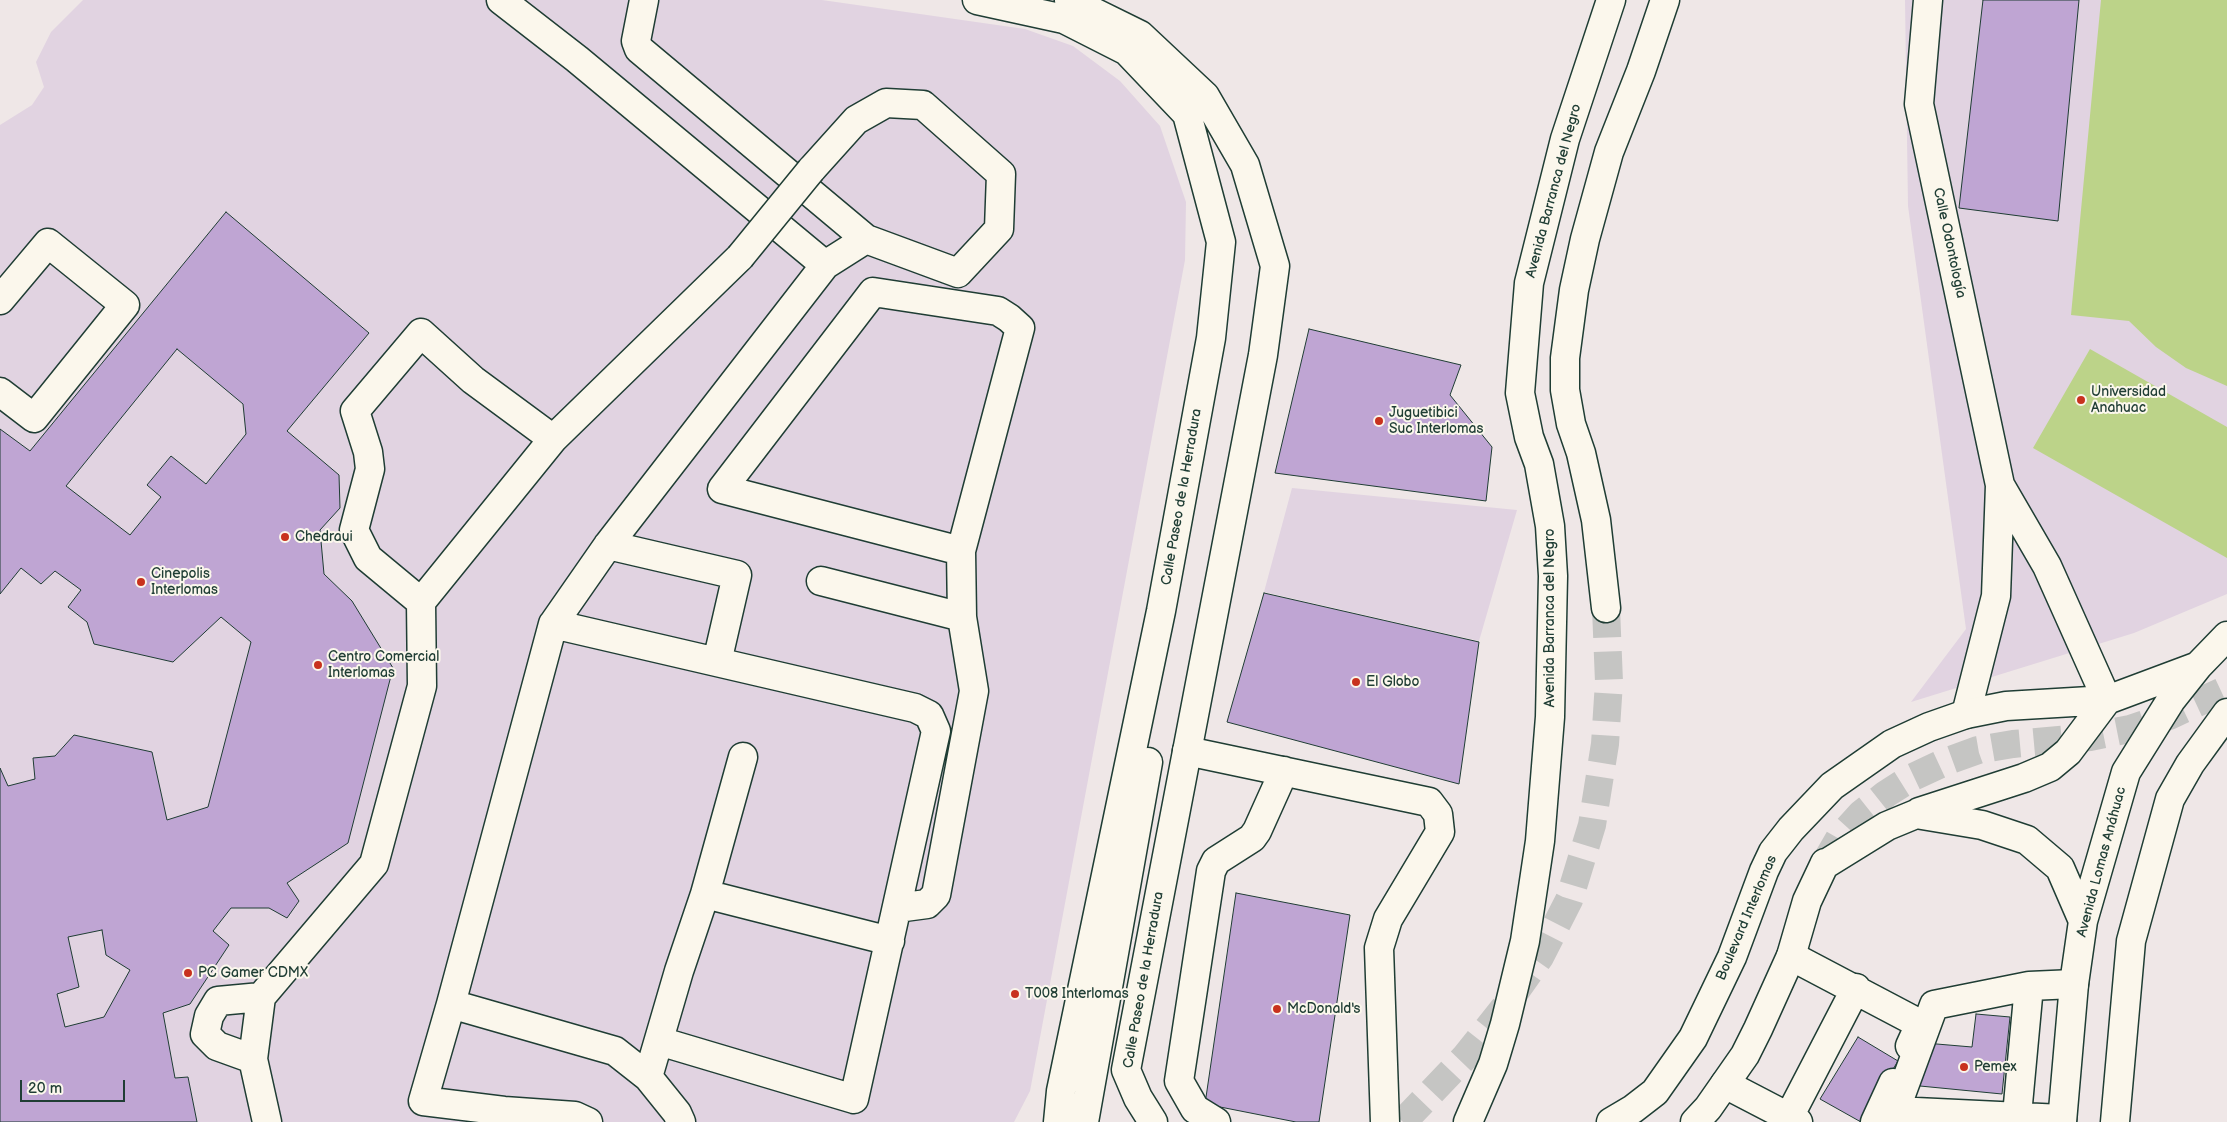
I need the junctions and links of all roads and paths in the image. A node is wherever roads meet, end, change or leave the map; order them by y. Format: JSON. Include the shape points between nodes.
{"nodes":[{"id":1,"x":501,"y":0,"type":"edge"},
{"id":2,"x":644,"y":0,"type":"edge"},
{"id":3,"x":977,"y":0,"type":"edge"},
{"id":4,"x":1069,"y":0,"type":"edge"},
{"id":5,"x":1611,"y":0,"type":"edge"},
{"id":6,"x":1665,"y":0,"type":"edge"},
{"id":7,"x":1928,"y":0,"type":"edge"},
{"id":8,"x":866,"y":239,"type":"junction"},
{"id":9,"x":825,"y":265,"type":"junction"},
{"id":10,"x":0,"y":300,"type":"edge"},
{"id":11,"x":0,"y":392,"type":"edge"},
{"id":12,"x":553,"y":439,"type":"junction"},
{"id":13,"x":2000,"y":485,"type":"junction"},
{"id":14,"x":608,"y":545,"type":"junction"},
{"id":15,"x":961,"y":551,"type":"junction"},
{"id":16,"x":821,"y":581,"type":"dead end"},
{"id":17,"x":422,"y":602,"type":"junction"},
{"id":18,"x":1606,"y":608,"type":"tunnel mouth"},
{"id":19,"x":1161,"y":611,"type":"junction"},
{"id":20,"x":962,"y":617,"type":"junction"},
{"id":21,"x":553,"y":624,"type":"junction"},
{"id":22,"x":2227,"y":636,"type":"edge"},
{"id":23,"x":717,"y":662,"type":"junction"},
{"id":24,"x":2198,"y":666,"type":"junction"},
{"id":25,"x":2107,"y":700,"type":"junction"},
{"id":26,"x":2227,"y":713,"type":"edge"},
{"id":27,"x":1966,"y":714,"type":"junction"},
{"id":28,"x":1187,"y":751,"type":"junction"},
{"id":29,"x":743,"y":757,"type":"dead end"},
{"id":30,"x":1284,"y":771,"type":"junction"},
{"id":31,"x":1916,"y":814,"type":"junction"},
{"id":32,"x":705,"y":894,"type":"junction"},
{"id":33,"x":897,"y":908,"type":"junction"},
{"id":34,"x":2083,"y":921,"type":"junction"},
{"id":35,"x":890,"y":941,"type":"junction"},
{"id":36,"x":1791,"y":956,"type":"junction"},
{"id":37,"x":2074,"y":984,"type":"junction"},
{"id":38,"x":2029,"y":986,"type":"junction"},
{"id":39,"x":1856,"y":988,"type":"junction"},
{"id":40,"x":261,"y":997,"type":"junction"},
{"id":41,"x":451,"y":1004,"type":"junction"},
{"id":42,"x":659,"y":1040,"type":"junction"},
{"id":43,"x":253,"y":1059,"type":"junction"},
{"id":44,"x":648,"y":1077,"type":"junction"},
{"id":45,"x":1725,"y":1084,"type":"junction"},
{"id":46,"x":422,"y":1111,"type":"edge"},
{"id":47,"x":2017,"y":1115,"type":"junction"},
{"id":48,"x":502,"y":1116,"type":"edge"},
{"id":49,"x":1794,"y":1120,"type":"edge"},
{"id":50,"x":2062,"y":1120,"type":"edge"},
{"id":51,"x":267,"y":1122,"type":"edge"},
{"id":52,"x":588,"y":1122,"type":"edge"},
{"id":53,"x":681,"y":1122,"type":"edge"},
{"id":54,"x":1058,"y":1122,"type":"edge"},
{"id":55,"x":1084,"y":1122,"type":"edge"},
{"id":56,"x":1153,"y":1122,"type":"edge"},
{"id":57,"x":1216,"y":1122,"type":"edge"},
{"id":58,"x":1383,"y":1122,"type":"edge"},
{"id":59,"x":1468,"y":1122,"type":"edge"},
{"id":60,"x":1611,"y":1122,"type":"edge"},
{"id":61,"x":1695,"y":1122,"type":"edge"},
{"id":62,"x":1875,"y":1122,"type":"edge"},
{"id":63,"x":2115,"y":1122,"type":"edge"}],
"edges":[{"from":1,"to":9,"type":"main road"},
{"from":2,"to":8,"type":"main road","via":[[636,41],[639,49]]},
{"from":3,"to":19,"type":"main road","name":"Calle Paseo de la Herradura","via":[[1064,19],[1127,51],[1187,114],[1222,242],[1211,338]]},
{"from":4,"to":28,"type":"main road","name":"Calle Paseo de la Herradura","via":[[1140,35],[1205,96],[1245,165],[1275,266],[1263,355]]},
{"from":5,"to":59,"type":"main road","name":"Avenida Barranca del Negro","via":[[1565,139],[1529,283],[1520,393],[1529,437],[1539,464],[1550,526],[1553,576],[1550,717],[1540,842],[1525,940],[1493,1064]]},
{"from":6,"to":18,"type":"main road","via":[[1607,160],[1574,290],[1565,358],[1565,390],[1596,520]]},
{"from":7,"to":13,"type":"main road","name":"Calle Odontología","via":[[1919,104]]},
{"from":8,"to":9,"type":"main road"},
{"from":8,"to":12,"type":"main road","bridge":true,"via":[[958,273],[999,229],[1001,174],[924,105],[886,103],[856,120],[740,257]]},
{"from":9,"to":14,"type":"main road"},
{"from":10,"to":11,"type":"main road","via":[[48,243],[125,305],[34,418]]},
{"from":12,"to":17,"type":"main road"},
{"from":12,"to":17,"type":"main road","via":[[473,380],[421,333],[355,411],[370,469],[354,530],[368,558]]},
{"from":13,"to":25,"type":"main road","via":[[2047,566]]},
{"from":13,"to":27,"type":"main road","via":[[1996,596]]},
{"from":14,"to":21,"type":"main road"},
{"from":14,"to":23,"type":"main road","via":[[737,575]]},
{"from":15,"to":15,"type":"main road","via":[[722,489],[873,292],[998,311],[1020,328]]},
{"from":15,"to":20,"type":"main road"},
{"from":16,"to":20,"type":"main road"},
{"from":17,"to":40,"type":"main road","via":[[422,686],[374,864]]},
{"from":19,"to":54,"type":"main road","name":"Calle Paseo de la Herradura","via":[[1061,1091]]},
{"from":19,"to":55,"type":"main road","via":[[1168,648]]},
{"from":20,"to":33,"type":"main road","via":[[974,691],[936,895],[927,904]]},
{"from":21,"to":23,"type":"main road"},
{"from":21,"to":41,"type":"main road"},
{"from":22,"to":24,"type":"main road","name":"Avenida Lomas Anáhuac"},
{"from":23,"to":33,"type":"main road","via":[[915,708],[929,715],[936,731]]},
{"from":24,"to":25,"type":"main road","name":"Boulevard Interlomas"},
{"from":24,"to":34,"type":"main road","name":"Avenida Lomas Anáhuac","via":[[2157,721],[2126,772]]},
{"from":25,"to":27,"type":"main road","name":"Boulevard Interlomas","via":[[2006,706]]},
{"from":25,"to":31,"type":"main road","via":[[2068,752],[2050,767]]},
{"from":26,"to":63,"type":"main road","via":[[2190,764],[2170,799],[2149,875],[2131,941]]},
{"from":27,"to":60,"type":"main road","name":"Boulevard Interlomas","via":[[1892,744],[1862,763],[1832,786],[1792,829],[1773,852],[1732,957],[1693,1038],[1655,1092]]},
{"from":28,"to":30,"type":"main road"},
{"from":28,"to":56,"type":"main road","name":"Calle Paseo de la Herradura","via":[[1126,1070]]},
{"from":29,"to":32,"type":"main road"},
{"from":30,"to":57,"type":"main road","via":[[1252,838],[1216,861],[1211,871],[1178,1081],[1195,1109]]},
{"from":30,"to":58,"type":"main road","via":[[1428,802],[1438,814],[1440,832],[1388,919],[1380,948]]},
{"from":31,"to":34,"type":"main road","via":[[1982,825],[2027,840],[2060,868]]},
{"from":31,"to":36,"type":"main road","via":[[1887,826],[1825,864],[1807,901]]},
{"from":32,"to":35,"type":"main road"},
{"from":32,"to":42,"type":"main road"},
{"from":33,"to":35,"type":"main road"},
{"from":34,"to":37,"type":"main road","name":"Avenida Lomas Anáhuac"},
{"from":35,"to":42,"type":"main road","via":[[854,1099]]},
{"from":36,"to":39,"type":"main road"},
{"from":36,"to":45,"type":"main road","via":[[1758,1029]]},
{"from":37,"to":38,"type":"main road"},
{"from":37,"to":50,"type":"main road","name":"Avenida Lomas Anáhuac"},
{"from":38,"to":47,"type":"main road"},
{"from":38,"to":47,"type":"main road","via":[[1934,1005],[1895,1111]]},
{"from":39,"to":49,"type":"main road"},
{"from":39,"to":62,"type":"main road","via":[[1920,1024]]},
{"from":40,"to":43,"type":"main road"},
{"from":40,"to":43,"type":"main road","via":[[218,1001],[209,1016],[205,1034],[217,1046]]},
{"from":41,"to":44,"type":"main road","via":[[615,1051]]},
{"from":41,"to":46,"type":"main road"},
{"from":42,"to":44,"type":"main road"},
{"from":43,"to":51,"type":"main road"},
{"from":44,"to":53,"type":"main road"},
{"from":45,"to":49,"type":"main road"},
{"from":45,"to":61,"type":"main road"},
{"from":46,"to":48,"type":"main road"},
{"from":47,"to":50,"type":"main road"},
{"from":48,"to":52,"type":"main road","via":[[575,1116]]}]}
